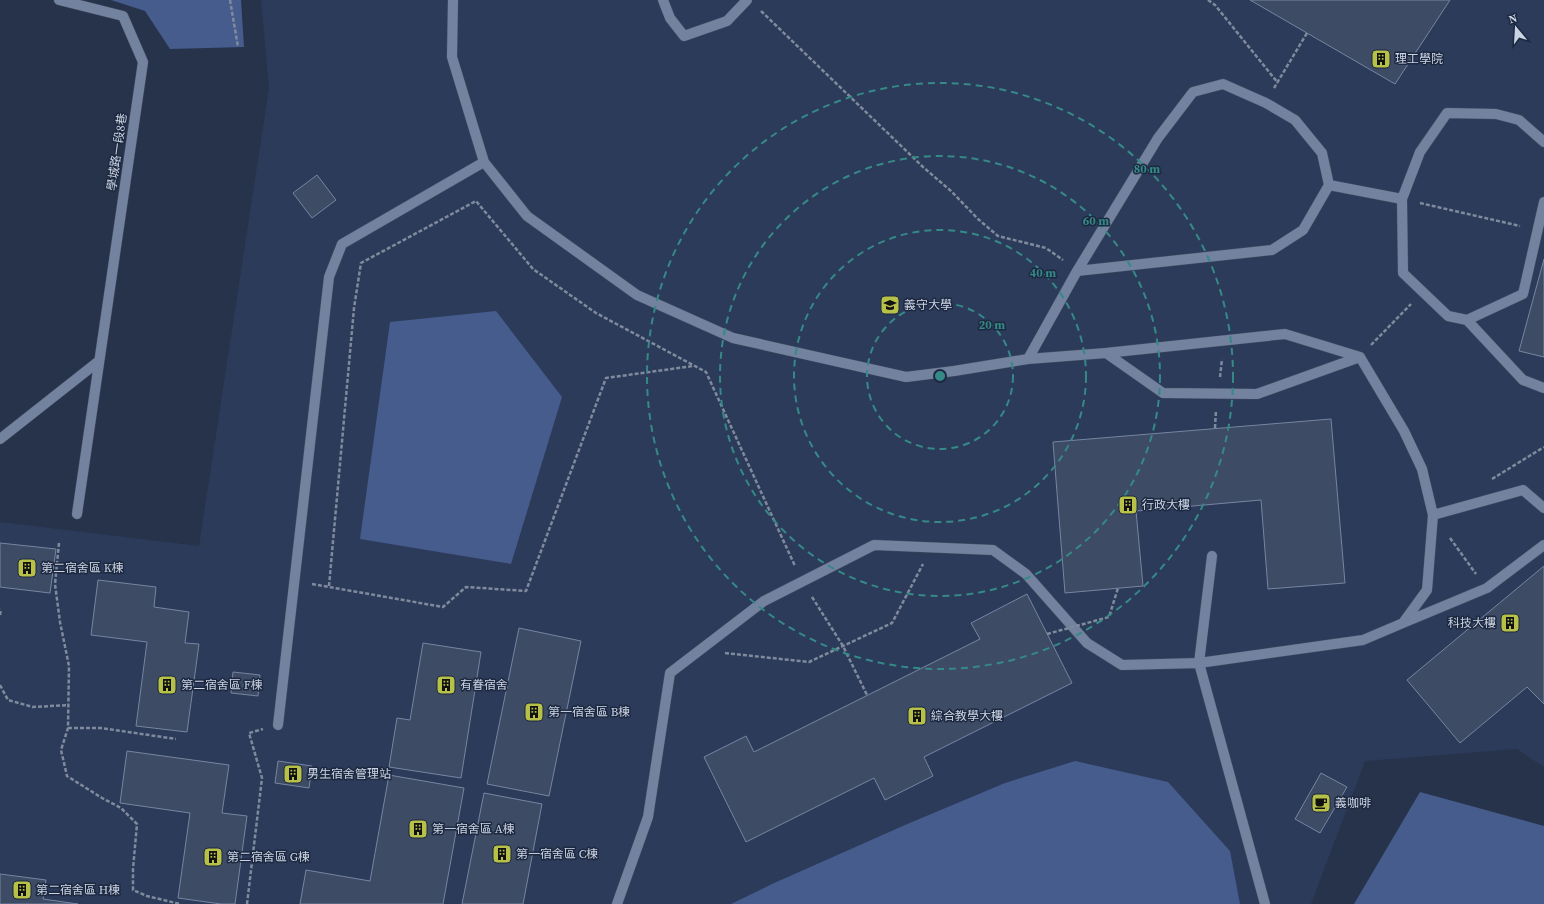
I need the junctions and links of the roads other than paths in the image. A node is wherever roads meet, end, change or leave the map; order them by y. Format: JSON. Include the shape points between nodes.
{"nodes":[{"id":1,"x":59,"y":0,"type":"edge"},
{"id":2,"x":453,"y":0,"type":"edge"},
{"id":3,"x":663,"y":0,"type":"edge"},
{"id":4,"x":747,"y":0,"type":"edge"},
{"id":5,"x":1544,"y":142,"type":"edge"},
{"id":6,"x":484,"y":162,"type":"junction"},
{"id":7,"x":1329,"y":185,"type":"junction"},
{"id":8,"x":1402,"y":199,"type":"junction"},
{"id":9,"x":1544,"y":202,"type":"edge"},
{"id":10,"x":1077,"y":271,"type":"junction"},
{"id":11,"x":1467,"y":320,"type":"junction"},
{"id":12,"x":1106,"y":354,"type":"junction"},
{"id":13,"x":1360,"y":357,"type":"junction"},
{"id":14,"x":1028,"y":360,"type":"junction"},
{"id":15,"x":100,"y":361,"type":"junction"},
{"id":16,"x":1544,"y":388,"type":"edge"},
{"id":17,"x":0,"y":439,"type":"edge"},
{"id":18,"x":1544,"y":508,"type":"edge"},
{"id":19,"x":77,"y":514,"type":"dead end"},
{"id":20,"x":1433,"y":515,"type":"junction"},
{"id":21,"x":1544,"y":545,"type":"edge"},
{"id":22,"x":1212,"y":556,"type":"dead end"},
{"id":23,"x":1403,"y":623,"type":"junction"},
{"id":24,"x":1199,"y":663,"type":"junction"},
{"id":25,"x":278,"y":725,"type":"road end"},
{"id":26,"x":618,"y":904,"type":"edge"},
{"id":27,"x":1265,"y":904,"type":"edge"}],
"edges":[{"from":1,"to":15,"type":"street","name":"學城路一段8巷","via":[[123,16],[143,62]]},
{"from":2,"to":6,"type":"street","via":[[452,57]]},
{"from":3,"to":4,"type":"street","via":[[670,18],[684,36],[727,21]]},
{"from":5,"to":8,"type":"street","via":[[1519,120],[1496,114],[1447,112],[1420,152]]},
{"from":6,"to":14,"type":"street","via":[[527,216],[637,295],[733,338],[906,377]]},
{"from":6,"to":25,"type":"street","via":[[342,244],[329,277]]},
{"from":7,"to":8,"type":"street"},
{"from":7,"to":10,"type":"street","via":[[1303,230],[1272,250]]},
{"from":7,"to":10,"type":"street","via":[[1322,153],[1296,120],[1223,84],[1193,92],[1158,138]]},
{"from":8,"to":11,"type":"street","via":[[1403,273],[1448,316]]},
{"from":9,"to":11,"type":"street","via":[[1523,294]]},
{"from":10,"to":14,"type":"street"},
{"from":11,"to":16,"type":"street","via":[[1523,380]]},
{"from":12,"to":13,"type":"street","via":[[1285,334]]},
{"from":12,"to":13,"type":"street","via":[[1164,393],[1257,394]]},
{"from":12,"to":14,"type":"street"},
{"from":13,"to":20,"type":"street","via":[[1404,432],[1422,469]]},
{"from":15,"to":17,"type":"street"},
{"from":15,"to":19,"type":"street","name":"學城路一段8巷"},
{"from":18,"to":20,"type":"street","via":[[1523,490]]},
{"from":20,"to":23,"type":"street","via":[[1427,590]]},
{"from":21,"to":23,"type":"street","via":[[1487,588]]},
{"from":22,"to":24,"type":"street"},
{"from":23,"to":24,"type":"street","via":[[1363,640]]},
{"from":24,"to":26,"type":"street","via":[[1122,665],[1087,643],[1026,574],[993,550],[874,545],[764,601],[670,673],[648,817]]},
{"from":24,"to":27,"type":"street"}]}
